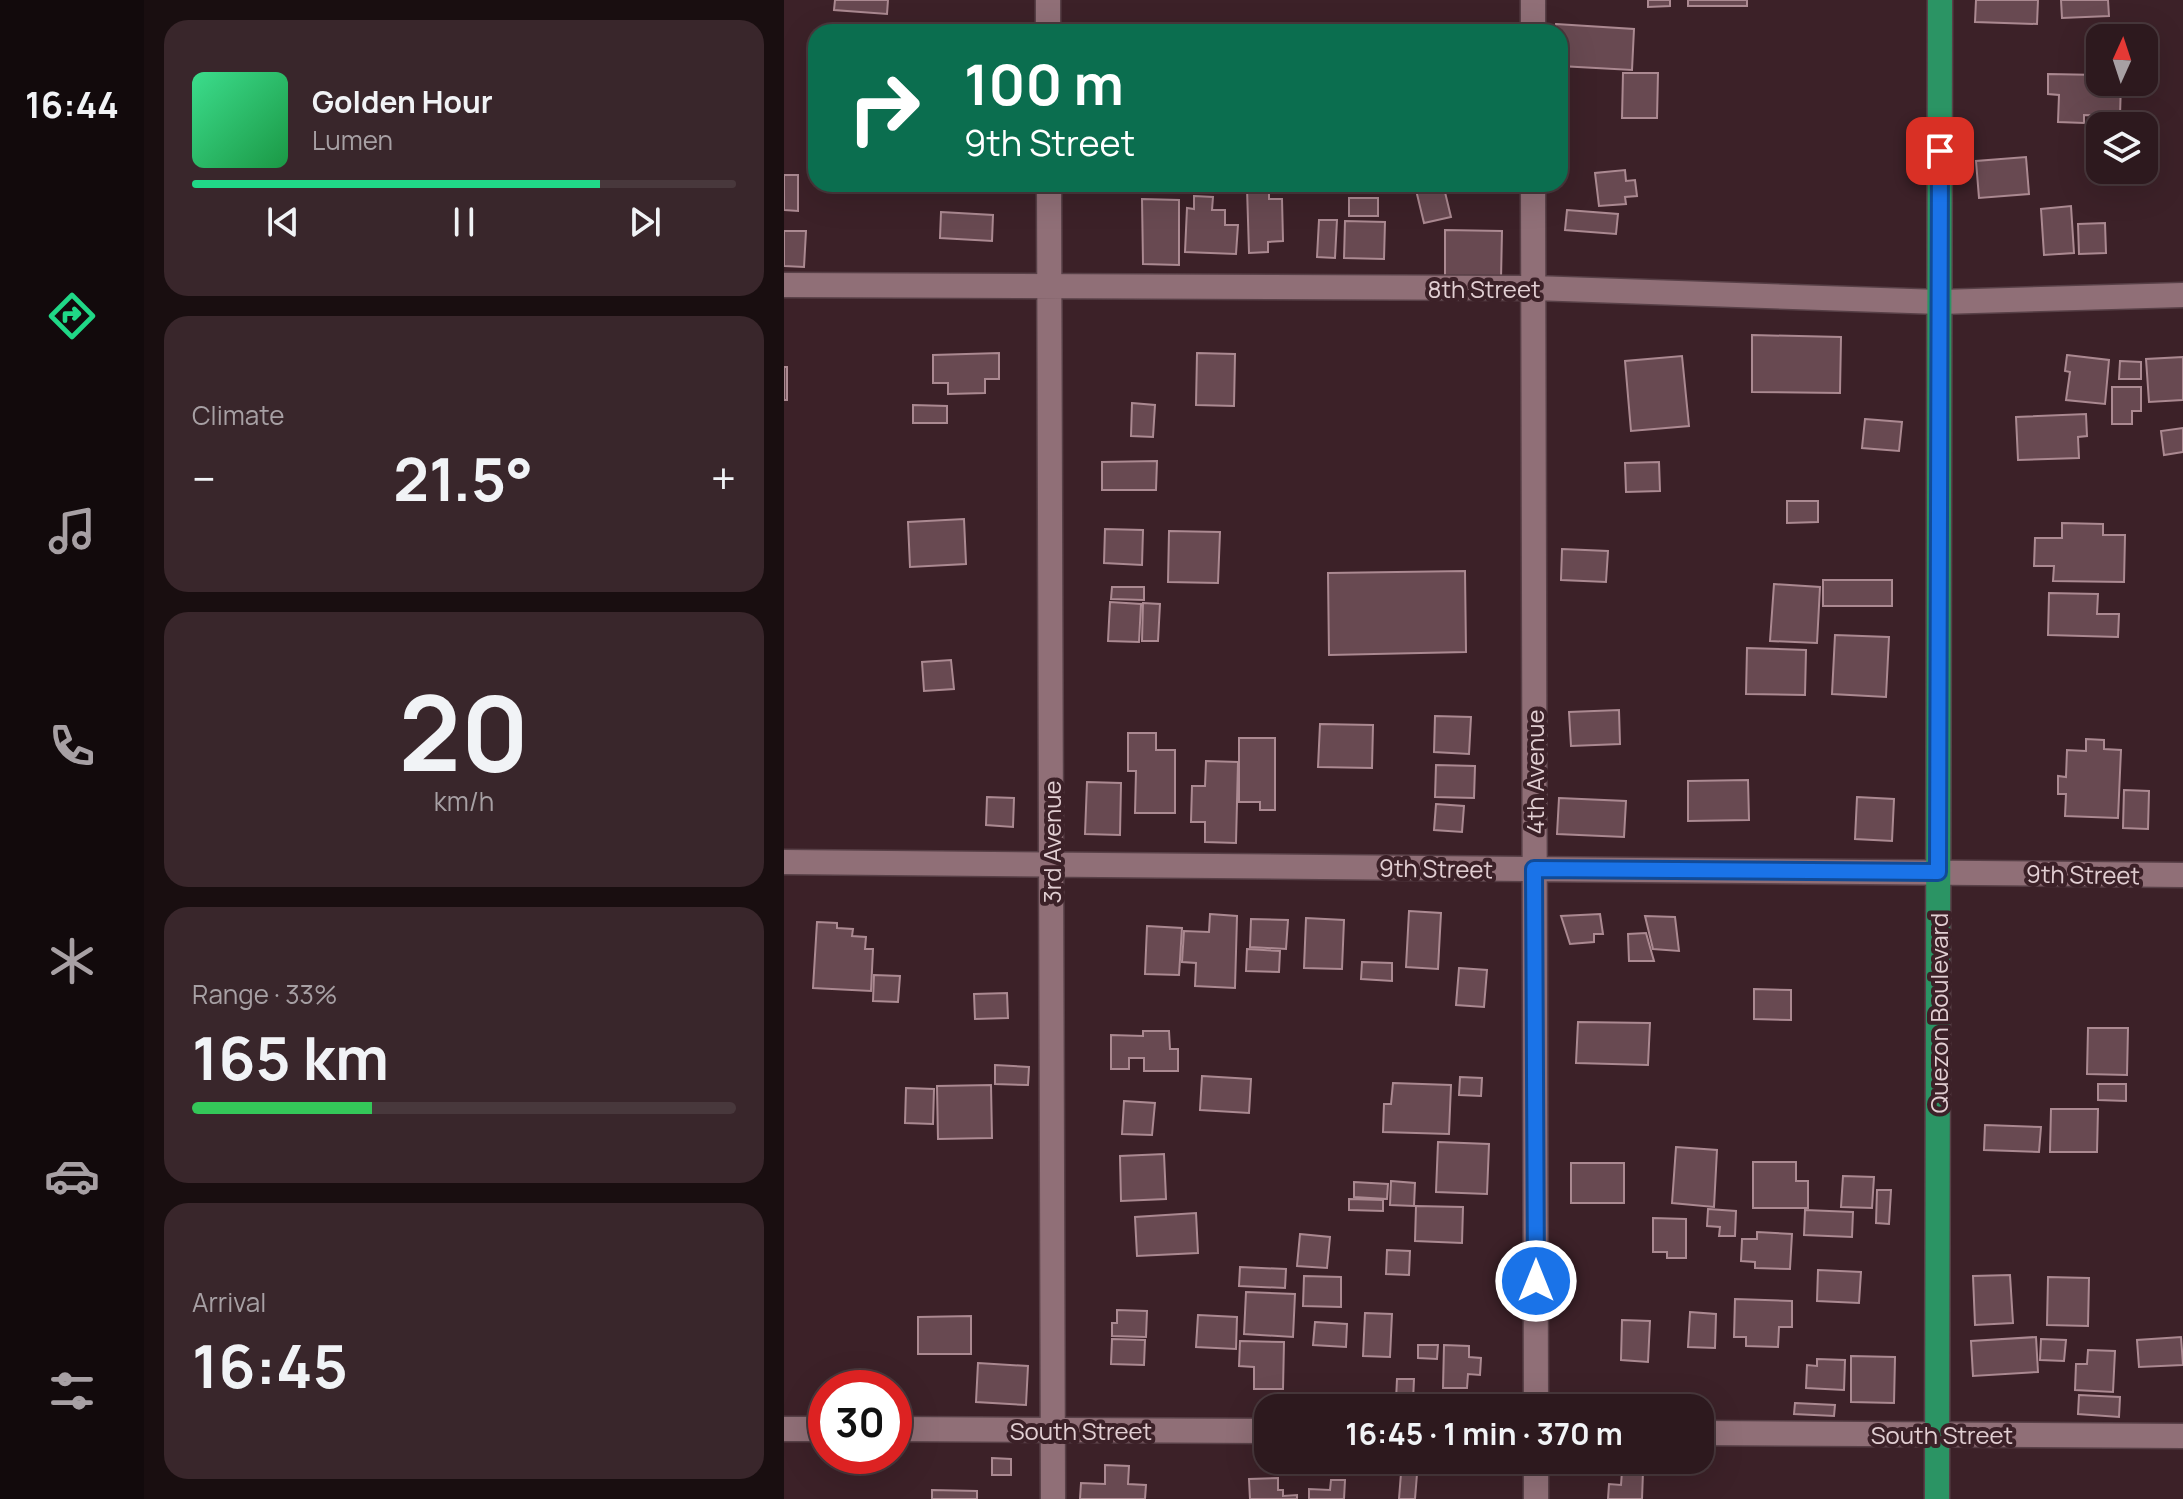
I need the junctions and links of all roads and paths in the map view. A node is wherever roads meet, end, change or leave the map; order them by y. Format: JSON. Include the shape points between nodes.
{"nodes":[{"id":1,"x":1048,"y":0,"type":"edge"},
{"id":2,"x":1533,"y":0,"type":"edge"},
{"id":3,"x":1940,"y":0,"type":"edge"},
{"id":4,"x":1048,"y":24,"type":"edge"},
{"id":5,"x":1533,"y":24,"type":"edge"},
{"id":6,"x":1049,"y":192,"type":"edge"},
{"id":7,"x":1533,"y":192,"type":"edge"},
{"id":8,"x":784,"y":285,"type":"edge"},
{"id":9,"x":1049,"y":286,"type":"junction"},
{"id":10,"x":1534,"y":288,"type":"junction"},
{"id":11,"x":2183,"y":295,"type":"edge"},
{"id":12,"x":1940,"y":302,"type":"junction"},
{"id":13,"x":784,"y":862,"type":"edge"},
{"id":14,"x":1051,"y":864,"type":"junction"},
{"id":15,"x":1534,"y":869,"type":"junction"},
{"id":16,"x":1938,"y":872,"type":"junction"},
{"id":17,"x":2183,"y":875,"type":"edge"},
{"id":18,"x":1536,"y":1394,"type":"edge"},
{"id":19,"x":784,"y":1429,"type":"edge"},
{"id":20,"x":808,"y":1429,"type":"edge"},
{"id":21,"x":912,"y":1429,"type":"edge"},
{"id":22,"x":1053,"y":1430,"type":"junction"},
{"id":23,"x":1254,"y":1431,"type":"edge"},
{"id":24,"x":1714,"y":1433,"type":"edge"},
{"id":25,"x":1937,"y":1434,"type":"junction"},
{"id":26,"x":2183,"y":1436,"type":"edge"},
{"id":27,"x":1536,"y":1474,"type":"edge"},
{"id":28,"x":1053,"y":1499,"type":"edge"},
{"id":29,"x":1536,"y":1499,"type":"edge"},
{"id":30,"x":1937,"y":1499,"type":"edge"}],
"edges":[{"from":1,"to":4,"type":"street"},
{"from":2,"to":5,"type":"street"},
{"from":3,"to":12,"type":"highway","name":"Quezon Boulevard"},
{"from":6,"to":9,"type":"street","name":"3rd Avenue"},
{"from":7,"to":10,"type":"street","name":"4th Avenue"},
{"from":8,"to":9,"type":"street","name":"8th Street"},
{"from":9,"to":10,"type":"street","name":"8th Street"},
{"from":9,"to":14,"type":"street","name":"3rd Avenue"},
{"from":10,"to":12,"type":"street","name":"8th Street"},
{"from":10,"to":15,"type":"street","name":"4th Avenue"},
{"from":11,"to":12,"type":"street","name":"8th Street"},
{"from":12,"to":16,"type":"highway","name":"Quezon Boulevard"},
{"from":13,"to":14,"type":"street","name":"9th Street"},
{"from":14,"to":15,"type":"street","name":"9th Street"},
{"from":14,"to":22,"type":"street","name":"3rd Avenue"},
{"from":15,"to":16,"type":"street","name":"9th Street"},
{"from":15,"to":18,"type":"street","name":"4th Avenue"},
{"from":16,"to":17,"type":"street","name":"9th Street"},
{"from":16,"to":25,"type":"highway","name":"Quezon Boulevard"},
{"from":19,"to":20,"type":"street"},
{"from":21,"to":22,"type":"street","name":"South Street"},
{"from":22,"to":23,"type":"street","name":"South Street"},
{"from":22,"to":28,"type":"street","name":"3rd Avenue"},
{"from":24,"to":25,"type":"street","name":"South Street"},
{"from":25,"to":26,"type":"street","name":"South Street"},
{"from":25,"to":30,"type":"highway","name":"Quezon Boulevard"},
{"from":27,"to":29,"type":"street"}]}
